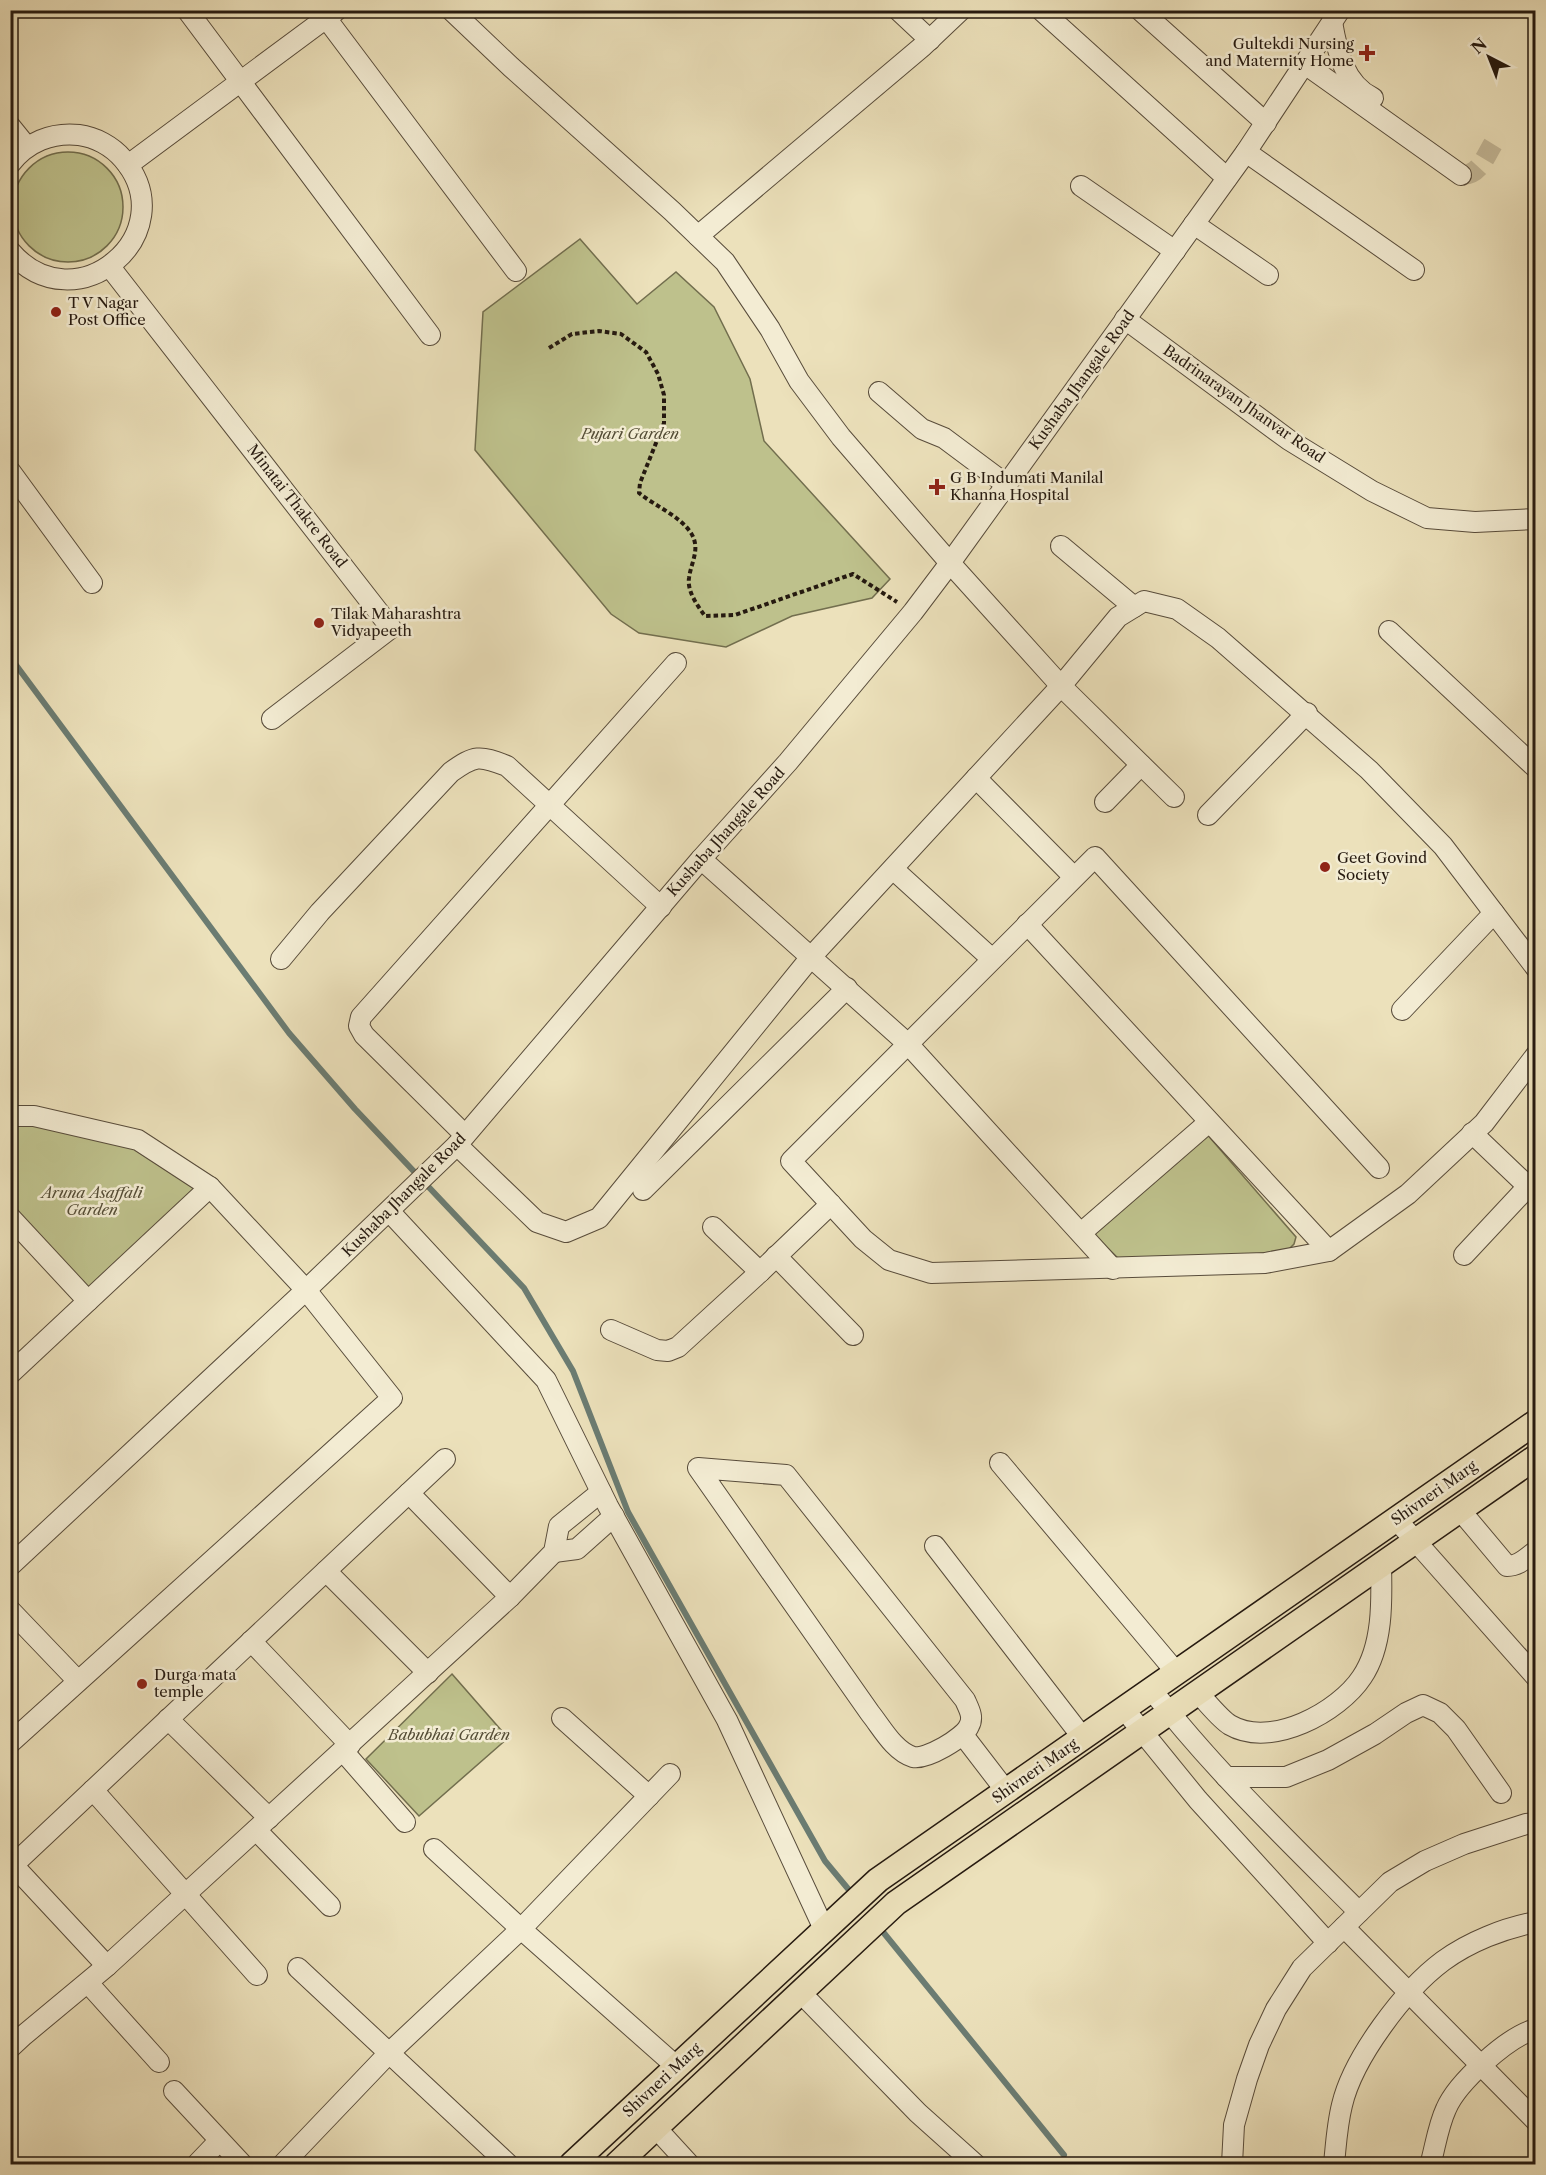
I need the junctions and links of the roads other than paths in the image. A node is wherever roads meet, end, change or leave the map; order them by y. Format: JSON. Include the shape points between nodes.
{"nodes":[{"id":1,"x":187,"y":10,"type":"edge"},
{"id":2,"x":452,"y":10,"type":"edge"},
{"id":3,"x":898,"y":10,"type":"edge"},
{"id":4,"x":961,"y":10,"type":"edge"},
{"id":5,"x":1041,"y":10,"type":"edge"},
{"id":6,"x":1140,"y":10,"type":"edge"},
{"id":7,"x":332,"y":14,"type":"edge"},
{"id":8,"x":1336,"y":16,"type":"edge"},
{"id":9,"x":1163,"y":18,"type":"edge"},
{"id":10,"x":930,"y":40,"type":"junction"},
{"id":11,"x":1305,"y":64,"type":"junction"},
{"id":12,"x":240,"y":82,"type":"junction"},
{"id":13,"x":1378,"y":101,"type":"dead end"},
{"id":14,"x":1266,"y":123,"type":"junction"},
{"id":15,"x":10,"y":126,"type":"edge"},
{"id":16,"x":27,"y":147,"type":"junction"},
{"id":17,"x":1246,"y":152,"type":"junction"},
{"id":18,"x":10,"y":164,"type":"edge"},
{"id":19,"x":128,"y":165,"type":"junction"},
{"id":20,"x":1461,"y":175,"type":"dead end"},
{"id":21,"x":1227,"y":178,"type":"junction"},
{"id":22,"x":1081,"y":186,"type":"dead end"},
{"id":23,"x":1194,"y":224,"type":"junction"},
{"id":24,"x":698,"y":236,"type":"junction"},
{"id":25,"x":10,"y":251,"type":"edge"},
{"id":26,"x":1175,"y":251,"type":"junction"},
{"id":27,"x":110,"y":267,"type":"junction"},
{"id":28,"x":1414,"y":270,"type":"dead end"},
{"id":29,"x":516,"y":271,"type":"dead end"},
{"id":30,"x":1268,"y":275,"type":"dead end"},
{"id":31,"x":1125,"y":319,"type":"junction"},
{"id":32,"x":430,"y":335,"type":"dead end"},
{"id":33,"x":879,"y":392,"type":"dead end"},
{"id":34,"x":10,"y":471,"type":"edge"},
{"id":35,"x":1007,"y":485,"type":"junction"},
{"id":36,"x":1536,"y":519,"type":"edge"},
{"id":37,"x":1061,"y":546,"type":"dead end"},
{"id":38,"x":950,"y":563,"type":"junction"},
{"id":39,"x":92,"y":583,"type":"dead end"},
{"id":40,"x":1134,"y":607,"type":"junction"},
{"id":41,"x":1389,"y":631,"type":"dead end"},
{"id":42,"x":676,"y":663,"type":"dead end"},
{"id":43,"x":1061,"y":686,"type":"junction"},
{"id":44,"x":1307,"y":713,"type":"junction"},
{"id":45,"x":272,"y":719,"type":"dead end"},
{"id":46,"x":1141,"y":765,"type":"junction"},
{"id":47,"x":1536,"y":768,"type":"edge"},
{"id":48,"x":976,"y":778,"type":"junction"},
{"id":49,"x":1174,"y":797,"type":"dead end"},
{"id":50,"x":1105,"y":802,"type":"dead end"},
{"id":51,"x":550,"y":804,"type":"junction"},
{"id":52,"x":1208,"y":815,"type":"dead end"},
{"id":53,"x":702,"y":859,"type":"junction"},
{"id":54,"x":893,"y":869,"type":"junction"},
{"id":55,"x":1074,"y":877,"type":"junction"},
{"id":56,"x":660,"y":907,"type":"junction"},
{"id":57,"x":1494,"y":913,"type":"junction"},
{"id":58,"x":1027,"y":924,"type":"junction"},
{"id":59,"x":811,"y":957,"type":"junction"},
{"id":60,"x":280,"y":959,"type":"dead end"},
{"id":61,"x":992,"y":959,"type":"junction"},
{"id":62,"x":1536,"y":968,"type":"edge"},
{"id":63,"x":847,"y":988,"type":"junction"},
{"id":64,"x":1402,"y":1010,"type":"dead end"},
{"id":65,"x":908,"y":1044,"type":"junction"},
{"id":66,"x":1536,"y":1055,"type":"edge"},
{"id":67,"x":10,"y":1116,"type":"edge"},
{"id":68,"x":1209,"y":1122,"type":"junction"},
{"id":69,"x":1472,"y":1133,"type":"junction"},
{"id":70,"x":456,"y":1145,"type":"junction"},
{"id":71,"x":1379,"y":1168,"type":"dead end"},
{"id":72,"x":210,"y":1187,"type":"junction"},
{"id":73,"x":1533,"y":1187,"type":"edge"},
{"id":74,"x":643,"y":1190,"type":"dead end"},
{"id":75,"x":831,"y":1204,"type":"junction"},
{"id":76,"x":396,"y":1205,"type":"junction"},
{"id":77,"x":10,"y":1217,"type":"edge"},
{"id":78,"x":714,"y":1227,"type":"dead end"},
{"id":79,"x":1081,"y":1233,"type":"junction"},
{"id":80,"x":1329,"y":1251,"type":"junction"},
{"id":81,"x":1464,"y":1255,"type":"dead end"},
{"id":82,"x":776,"y":1256,"type":"junction"},
{"id":83,"x":1113,"y":1269,"type":"junction"},
{"id":84,"x":760,"y":1272,"type":"junction"},
{"id":85,"x":306,"y":1290,"type":"junction"},
{"id":86,"x":88,"y":1301,"type":"junction"},
{"id":87,"x":611,"y":1330,"type":"dead end"},
{"id":88,"x":853,"y":1335,"type":"dead end"},
{"id":89,"x":10,"y":1374,"type":"edge"},
{"id":90,"x":1536,"y":1422,"type":"edge"},
{"id":91,"x":445,"y":1459,"type":"dead end"},
{"id":92,"x":1535,"y":1459,"type":"edge"},
{"id":93,"x":1000,"y":1463,"type":"dead end"},
{"id":94,"x":601,"y":1492,"type":"junction"},
{"id":95,"x":409,"y":1493,"type":"junction"},
{"id":96,"x":1460,"y":1510,"type":"junction"},
{"id":97,"x":614,"y":1516,"type":"junction"},
{"id":98,"x":1396,"y":1519,"type":"junction"},
{"id":99,"x":1414,"y":1542,"type":"junction"},
{"id":100,"x":935,"y":1546,"type":"dead end"},
{"id":101,"x":1536,"y":1551,"type":"edge"},
{"id":102,"x":554,"y":1552,"type":"junction"},
{"id":103,"x":1381,"y":1565,"type":"junction"},
{"id":104,"x":10,"y":1566,"type":"edge"},
{"id":105,"x":326,"y":1571,"type":"junction"},
{"id":106,"x":510,"y":1597,"type":"junction"},
{"id":107,"x":10,"y":1610,"type":"edge"},
{"id":108,"x":251,"y":1641,"type":"junction"},
{"id":109,"x":1176,"y":1672,"type":"junction"},
{"id":110,"x":428,"y":1673,"type":"junction"},
{"id":111,"x":1536,"y":1677,"type":"edge"},
{"id":112,"x":78,"y":1681,"type":"junction"},
{"id":113,"x":1151,"y":1689,"type":"junction"},
{"id":114,"x":1198,"y":1693,"type":"junction"},
{"id":115,"x":1124,"y":1709,"type":"junction"},
{"id":116,"x":1169,"y":1713,"type":"junction"},
{"id":117,"x":562,"y":1718,"type":"dead end"},
{"id":118,"x":168,"y":1719,"type":"junction"},
{"id":119,"x":1141,"y":1732,"type":"junction"},
{"id":120,"x":963,"y":1736,"type":"junction"},
{"id":121,"x":1083,"y":1738,"type":"junction"},
{"id":122,"x":10,"y":1743,"type":"edge"},
{"id":123,"x":346,"y":1748,"type":"junction"},
{"id":124,"x":670,"y":1774,"type":"dead end"},
{"id":125,"x":1226,"y":1777,"type":"junction"},
{"id":126,"x":93,"y":1790,"type":"junction"},
{"id":127,"x":1006,"y":1791,"type":"junction"},
{"id":128,"x":1501,"y":1793,"type":"dead end"},
{"id":129,"x":649,"y":1796,"type":"junction"},
{"id":130,"x":405,"y":1822,"type":"dead end"},
{"id":131,"x":1536,"y":1823,"type":"edge"},
{"id":132,"x":263,"y":1824,"type":"junction"},
{"id":133,"x":434,"y":1849,"type":"dead end"},
{"id":134,"x":12,"y":1866,"type":"edge"},
{"id":135,"x":185,"y":1895,"type":"junction"},
{"id":136,"x":330,"y":1906,"type":"dead end"},
{"id":137,"x":1359,"y":1912,"type":"junction"},
{"id":138,"x":1536,"y":1922,"type":"edge"},
{"id":139,"x":831,"y":1923,"type":"junction"},
{"id":140,"x":1344,"y":1927,"type":"junction"},
{"id":141,"x":521,"y":1929,"type":"junction"},
{"id":142,"x":1328,"y":1943,"type":"junction"},
{"id":143,"x":107,"y":1966,"type":"junction"},
{"id":144,"x":298,"y":1968,"type":"dead end"},
{"id":145,"x":257,"y":1975,"type":"dead end"},
{"id":146,"x":88,"y":1983,"type":"junction"},
{"id":147,"x":801,"y":1993,"type":"junction"},
{"id":148,"x":1410,"y":1994,"type":"junction"},
{"id":149,"x":1536,"y":2029,"type":"edge"},
{"id":150,"x":15,"y":2035,"type":"edge"},
{"id":151,"x":389,"y":2053,"type":"junction"},
{"id":152,"x":159,"y":2062,"type":"dead end"},
{"id":153,"x":1481,"y":2066,"type":"junction"},
{"id":154,"x":677,"y":2067,"type":"junction"},
{"id":155,"x":174,"y":2091,"type":"dead end"},
{"id":156,"x":1536,"y":2121,"type":"edge"},
{"id":157,"x":656,"y":2128,"type":"junction"},
{"id":158,"x":219,"y":2141,"type":"junction"},
{"id":159,"x":196,"y":2164,"type":"edge"},
{"id":160,"x":242,"y":2164,"type":"edge"},
{"id":161,"x":283,"y":2164,"type":"edge"},
{"id":162,"x":508,"y":2164,"type":"edge"},
{"id":163,"x":572,"y":2164,"type":"edge"},
{"id":164,"x":617,"y":2164,"type":"edge"},
{"id":165,"x":689,"y":2164,"type":"edge"},
{"id":166,"x":975,"y":2164,"type":"edge"},
{"id":167,"x":1232,"y":2164,"type":"edge"},
{"id":168,"x":1334,"y":2164,"type":"edge"},
{"id":169,"x":1432,"y":2164,"type":"edge"}],
"edges":[{"from":1,"to":12,"type":"street"},
{"from":2,"to":24,"type":"street"},
{"from":3,"to":10,"type":"street"},
{"from":4,"to":10,"type":"street"},
{"from":5,"to":21,"type":"street"},
{"from":6,"to":9,"type":"street"},
{"from":7,"to":12,"type":"street"},
{"from":7,"to":29,"type":"street"},
{"from":8,"to":11,"type":"street","name":"Kushaba Jhangale Road"},
{"from":8,"to":13,"type":"street","via":[[1336,45],[1346,71],[1358,88]]},
{"from":9,"to":14,"type":"street"},
{"from":10,"to":24,"type":"street"},
{"from":11,"to":14,"type":"street","name":"Kushaba Jhangale Road"},
{"from":11,"to":20,"type":"street"},
{"from":12,"to":19,"type":"street"},
{"from":12,"to":32,"type":"street"},
{"from":14,"to":17,"type":"street","name":"Kushaba Jhangale Road"},
{"from":15,"to":16,"type":"street"},
{"from":16,"to":18,"type":"street"},
{"from":16,"to":19,"type":"street","via":[[53,136],[81,135],[108,146]]},
{"from":17,"to":21,"type":"street","name":"Kushaba Jhangale Road"},
{"from":17,"to":28,"type":"street"},
{"from":19,"to":27,"type":"street","via":[[140,191],[140,220],[129,246]]},
{"from":21,"to":23,"type":"street","name":"Kushaba Jhangale Road"},
{"from":22,"to":26,"type":"street"},
{"from":23,"to":26,"type":"street","name":"Kushaba Jhangale Road"},
{"from":23,"to":30,"type":"street"},
{"from":24,"to":38,"type":"street","via":[[725,262],[799,381],[842,437]]},
{"from":25,"to":27,"type":"street","via":[[28,268],[55,279],[84,278]]},
{"from":26,"to":31,"type":"street","name":"Kushaba Jhangale Road"},
{"from":27,"to":45,"type":"street","name":"Minatai Thakre Road","via":[[391,628]]},
{"from":31,"to":35,"type":"street","name":"Kushaba Jhangale Road"},
{"from":31,"to":36,"type":"street","name":"Badrinarayan Jhanvar Road","via":[[1289,440],[1372,491],[1427,518],[1474,522]]},
{"from":33,"to":35,"type":"street","via":[[922,429],[944,438]]},
{"from":34,"to":39,"type":"street"},
{"from":35,"to":38,"type":"street","name":"Kushaba Jhangale Road"},
{"from":37,"to":40,"type":"street"},
{"from":38,"to":43,"type":"street"},
{"from":38,"to":53,"type":"street","name":"Kushaba Jhangale Road","via":[[788,762]]},
{"from":40,"to":43,"type":"street","via":[[1118,616]]},
{"from":40,"to":44,"type":"street","via":[[1144,602],[1177,609]]},
{"from":41,"to":47,"type":"street"},
{"from":42,"to":51,"type":"street"},
{"from":43,"to":46,"type":"street"},
{"from":43,"to":48,"type":"street"},
{"from":44,"to":52,"type":"street"},
{"from":44,"to":57,"type":"street","via":[[1443,846]]},
{"from":46,"to":49,"type":"street"},
{"from":46,"to":50,"type":"street"},
{"from":48,"to":54,"type":"street"},
{"from":48,"to":55,"type":"street"},
{"from":51,"to":56,"type":"street"},
{"from":51,"to":60,"type":"street","via":[[507,766],[471,758],[451,771]]},
{"from":51,"to":70,"type":"street","via":[[360,1017],[364,1035]]},
{"from":53,"to":56,"type":"street","name":"Kushaba Jhangale Road"},
{"from":53,"to":59,"type":"street"},
{"from":54,"to":59,"type":"street"},
{"from":54,"to":61,"type":"street"},
{"from":55,"to":58,"type":"street"},
{"from":55,"to":71,"type":"street","via":[[1095,857]]},
{"from":56,"to":70,"type":"street","name":"Kushaba Jhangale Road"},
{"from":57,"to":62,"type":"street"},
{"from":57,"to":64,"type":"street"},
{"from":58,"to":61,"type":"street"},
{"from":58,"to":68,"type":"street"},
{"from":59,"to":63,"type":"street"},
{"from":59,"to":70,"type":"street","via":[[600,1218],[566,1233],[537,1222]]},
{"from":61,"to":65,"type":"street"},
{"from":63,"to":65,"type":"street"},
{"from":63,"to":74,"type":"street"},
{"from":65,"to":75,"type":"street","via":[[791,1161]]},
{"from":65,"to":79,"type":"street"},
{"from":66,"to":69,"type":"street"},
{"from":67,"to":72,"type":"street","via":[[34,1116],[138,1140]]},
{"from":68,"to":79,"type":"street"},
{"from":68,"to":80,"type":"street"},
{"from":69,"to":73,"type":"street"},
{"from":69,"to":80,"type":"street","via":[[1408,1194]]},
{"from":70,"to":76,"type":"street","name":"Kushaba Jhangale Road"},
{"from":72,"to":85,"type":"street"},
{"from":72,"to":86,"type":"street"},
{"from":73,"to":81,"type":"street"},
{"from":75,"to":82,"type":"street"},
{"from":75,"to":83,"type":"street","via":[[889,1260],[931,1273]]},
{"from":76,"to":85,"type":"street","name":"Kushaba Jhangale Road"},
{"from":76,"to":94,"type":"street","via":[[546,1380]]},
{"from":77,"to":86,"type":"street"},
{"from":78,"to":84,"type":"street"},
{"from":79,"to":83,"type":"street"},
{"from":80,"to":83,"type":"street","via":[[1265,1263]]},
{"from":82,"to":84,"type":"street"},
{"from":82,"to":88,"type":"street"},
{"from":84,"to":87,"type":"street","via":[[678,1347],[668,1351]]},
{"from":85,"to":104,"type":"street","name":"Kushaba Jhangale Road"},
{"from":85,"to":112,"type":"street","via":[[392,1398]]},
{"from":86,"to":89,"type":"street"},
{"from":90,"to":98,"type":"main road","name":"Shivneri Marg"},
{"from":91,"to":95,"type":"street"},
{"from":92,"to":96,"type":"main road","name":"Shivneri Marg"},
{"from":93,"to":109,"type":"street"},
{"from":94,"to":97,"type":"street"},
{"from":94,"to":102,"type":"street","via":[[559,1526]]},
{"from":95,"to":105,"type":"street"},
{"from":95,"to":106,"type":"street"},
{"from":96,"to":99,"type":"main road","name":"Shivneri Marg"},
{"from":96,"to":101,"type":"street","via":[[1507,1566],[1522,1562]]},
{"from":97,"to":102,"type":"street","via":[[577,1549]]},
{"from":97,"to":139,"type":"street","via":[[727,1720]]},
{"from":98,"to":99,"type":"street"},
{"from":98,"to":109,"type":"main road","name":"Shivneri Marg"},
{"from":99,"to":103,"type":"main road","name":"Shivneri Marg"},
{"from":99,"to":111,"type":"street"},
{"from":100,"to":121,"type":"street"},
{"from":102,"to":106,"type":"street"},
{"from":103,"to":114,"type":"main road","name":"Shivneri Marg"},
{"from":103,"to":114,"type":"street","via":[[1382,1608],[1374,1650],[1363,1676],[1342,1701],[1281,1732],[1258,1734],[1230,1725]]},
{"from":105,"to":108,"type":"street"},
{"from":105,"to":110,"type":"street"},
{"from":106,"to":110,"type":"street"},
{"from":107,"to":112,"type":"street"},
{"from":108,"to":118,"type":"street"},
{"from":108,"to":123,"type":"street"},
{"from":109,"to":113,"type":"main road","name":"Shivneri Marg"},
{"from":110,"to":123,"type":"street"},
{"from":112,"to":122,"type":"street"},
{"from":113,"to":115,"type":"main road","name":"Shivneri Marg"},
{"from":113,"to":116,"type":"street"},
{"from":114,"to":116,"type":"main road","name":"Shivneri Marg"},
{"from":115,"to":119,"type":"street"},
{"from":115,"to":121,"type":"main road","name":"Shivneri Marg"},
{"from":116,"to":119,"type":"main road","name":"Shivneri Marg"},
{"from":116,"to":125,"type":"street"},
{"from":117,"to":129,"type":"street"},
{"from":118,"to":126,"type":"street"},
{"from":118,"to":132,"type":"street"},
{"from":119,"to":142,"type":"street"},
{"from":119,"to":147,"type":"main road","name":"Shivneri Marg","via":[[896,1903]]},
{"from":120,"to":120,"type":"street","via":[[927,1756],[914,1757],[897,1748],[698,1468],[786,1475],[965,1700],[972,1715]]},
{"from":120,"to":127,"type":"street"},
{"from":121,"to":127,"type":"main road","name":"Shivneri Marg"},
{"from":123,"to":130,"type":"street"},
{"from":123,"to":132,"type":"street"},
{"from":124,"to":129,"type":"street"},
{"from":125,"to":128,"type":"street","via":[[1287,1777],[1328,1760],[1423,1705],[1440,1713],[1456,1729]]},
{"from":125,"to":137,"type":"street"},
{"from":126,"to":134,"type":"street"},
{"from":126,"to":135,"type":"street"},
{"from":127,"to":139,"type":"main road","name":"Shivneri Marg","via":[[878,1880]]},
{"from":129,"to":141,"type":"street"},
{"from":131,"to":137,"type":"street","via":[[1464,1844],[1425,1861],[1390,1882]]},
{"from":132,"to":135,"type":"street"},
{"from":132,"to":136,"type":"street"},
{"from":133,"to":141,"type":"street"},
{"from":134,"to":143,"type":"street"},
{"from":135,"to":143,"type":"street"},
{"from":135,"to":145,"type":"street"},
{"from":137,"to":140,"type":"street"},
{"from":138,"to":148,"type":"street","via":[[1503,1931],[1443,1961]]},
{"from":139,"to":154,"type":"main road","name":"Shivneri Marg"},
{"from":140,"to":142,"type":"street"},
{"from":140,"to":148,"type":"street"},
{"from":141,"to":151,"type":"street"},
{"from":141,"to":154,"type":"street"},
{"from":142,"to":167,"type":"street","via":[[1302,1968],[1259,2045],[1234,2125]]},
{"from":143,"to":146,"type":"street"},
{"from":144,"to":151,"type":"street"},
{"from":146,"to":150,"type":"street"},
{"from":146,"to":152,"type":"street"},
{"from":147,"to":157,"type":"main road","name":"Shivneri Marg"},
{"from":147,"to":166,"type":"street","via":[[918,2113]]},
{"from":148,"to":153,"type":"street"},
{"from":148,"to":168,"type":"street","via":[[1382,2026],[1352,2076],[1342,2104]]},
{"from":149,"to":153,"type":"street","via":[[1502,2047]]},
{"from":151,"to":161,"type":"street"},
{"from":151,"to":162,"type":"street"},
{"from":153,"to":156,"type":"street"},
{"from":153,"to":169,"type":"street","via":[[1446,2107]]},
{"from":154,"to":163,"type":"main road","name":"Shivneri Marg"},
{"from":155,"to":158,"type":"street"},
{"from":157,"to":164,"type":"main road","name":"Shivneri Marg"},
{"from":157,"to":165,"type":"street"},
{"from":158,"to":159,"type":"street"},
{"from":158,"to":160,"type":"street"}]}
